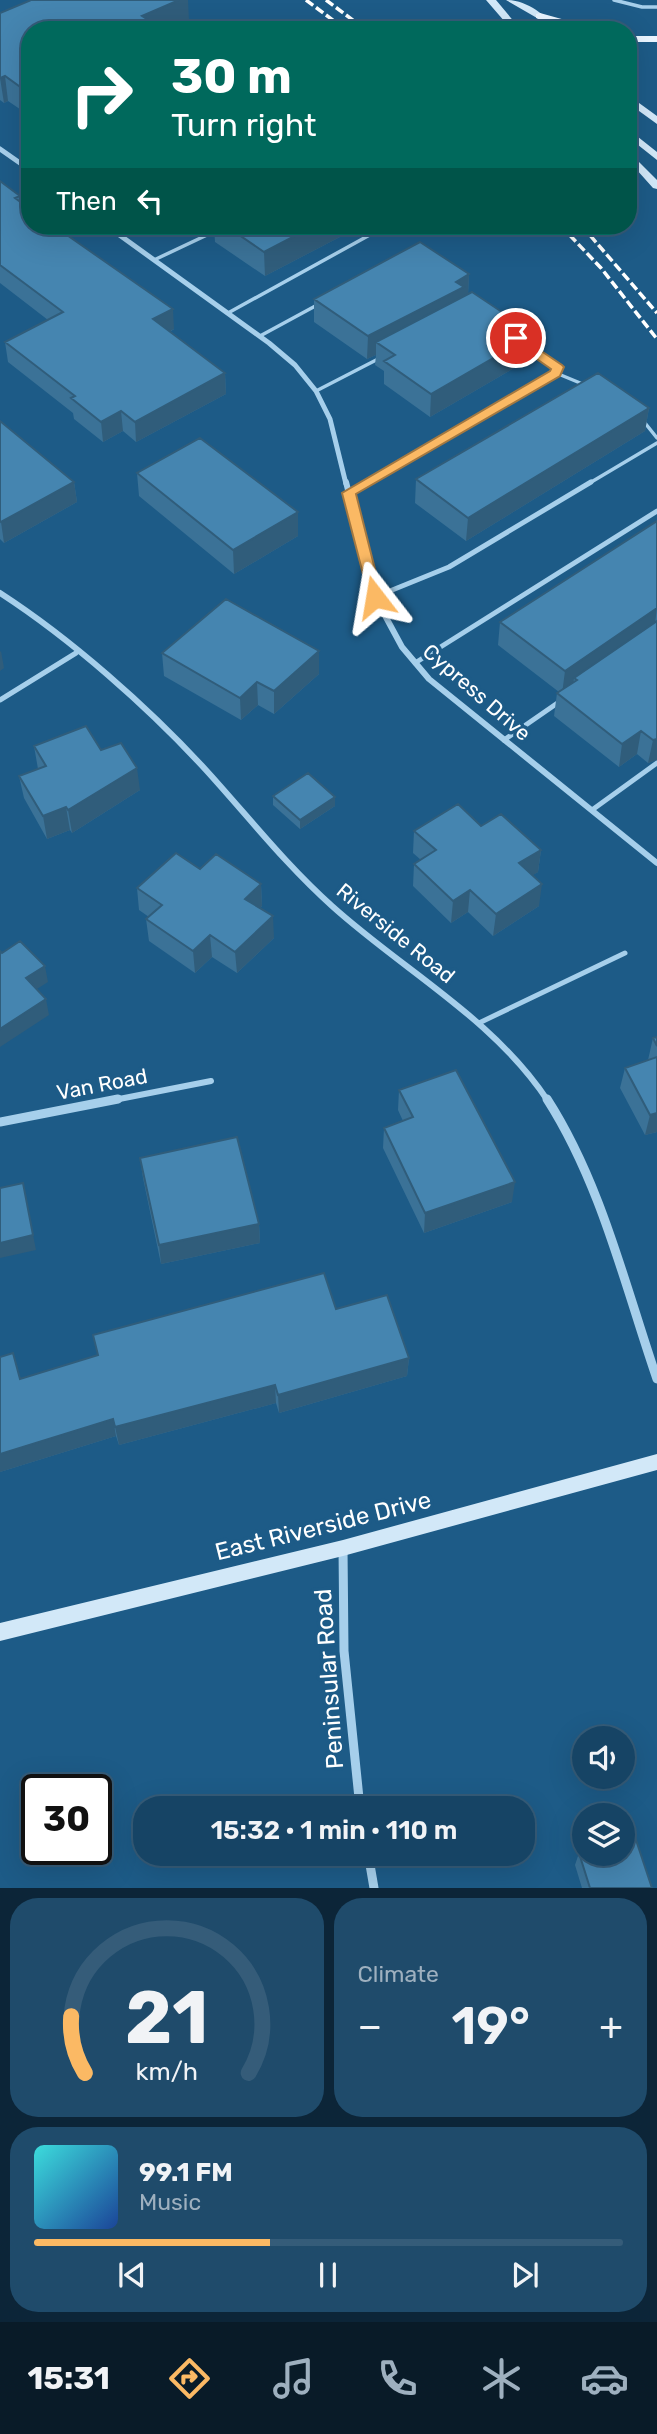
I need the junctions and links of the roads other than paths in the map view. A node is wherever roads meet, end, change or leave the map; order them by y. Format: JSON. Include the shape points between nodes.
{"nodes":[{"id":1,"x":491,"y":0,"type":"edge"},
{"id":2,"x":511,"y":0,"type":"edge"},
{"id":3,"x":614,"y":0,"type":"edge"},
{"id":4,"x":657,"y":7,"type":"edge"},
{"id":5,"x":540,"y":16,"type":"junction"},
{"id":6,"x":509,"y":21,"type":"edge"},
{"id":7,"x":545,"y":21,"type":"edge"},
{"id":8,"x":558,"y":21,"type":"edge"},
{"id":9,"x":637,"y":39,"type":"edge"},
{"id":10,"x":657,"y":39,"type":"edge"},
{"id":11,"x":637,"y":105,"type":"edge"},
{"id":12,"x":657,"y":121,"type":"edge"},
{"id":13,"x":637,"y":140,"type":"edge"},
{"id":14,"x":0,"y":149,"type":"edge"},
{"id":15,"x":657,"y":157,"type":"edge"},
{"id":16,"x":21,"y":164,"type":"edge"},
{"id":17,"x":637,"y":164,"type":"edge"},
{"id":18,"x":657,"y":186,"type":"edge"},
{"id":19,"x":119,"y":235,"type":"edge"},
{"id":20,"x":207,"y":235,"type":"edge"},
{"id":21,"x":370,"y":235,"type":"edge"},
{"id":22,"x":154,"y":260,"type":"junction"},
{"id":23,"x":330,"y":299,"type":"edge"},
{"id":24,"x":228,"y":313,"type":"junction"},
{"id":25,"x":260,"y":336,"type":"junction"},
{"id":26,"x":526,"y":345,"type":"edge"},
{"id":27,"x":389,"y":353,"type":"edge"},
{"id":28,"x":556,"y":373,"type":"junction"},
{"id":29,"x":589,"y":387,"type":"edge"},
{"id":30,"x":316,"y":391,"type":"junction"},
{"id":31,"x":638,"y":416,"type":"edge"},
{"id":32,"x":657,"y":438,"type":"edge"},
{"id":33,"x":657,"y":443,"type":"edge"},
{"id":34,"x":349,"y":493,"type":"junction"},
{"id":35,"x":657,"y":511,"type":"edge"},
{"id":36,"x":0,"y":593,"type":"edge"},
{"id":37,"x":375,"y":597,"type":"junction"},
{"id":38,"x":76,"y":653,"type":"junction"},
{"id":39,"x":415,"y":663,"type":"junction"},
{"id":40,"x":570,"y":695,"type":"edge"},
{"id":41,"x":0,"y":700,"type":"edge"},
{"id":42,"x":504,"y":740,"type":"junction"},
{"id":43,"x":657,"y":763,"type":"edge"},
{"id":44,"x":592,"y":810,"type":"junction"},
{"id":45,"x":657,"y":863,"type":"edge"},
{"id":46,"x":625,"y":953,"type":"dead end"},
{"id":47,"x":479,"y":1023,"type":"junction"},
{"id":48,"x":211,"y":1081,"type":"dead end"},
{"id":49,"x":0,"y":1122,"type":"edge"},
{"id":50,"x":657,"y":1379,"type":"edge"},
{"id":51,"x":657,"y":1462,"type":"edge"},
{"id":52,"x":343,"y":1548,"type":"junction"},
{"id":53,"x":0,"y":1632,"type":"edge"},
{"id":54,"x":359,"y":1796,"type":"edge"},
{"id":55,"x":370,"y":1866,"type":"edge"},
{"id":56,"x":374,"y":1888,"type":"edge"}],
"edges":[{"from":1,"to":6,"type":"street"},
{"from":2,"to":5,"type":"street"},
{"from":3,"to":4,"type":"lane"},
{"from":5,"to":7,"type":"street"},
{"from":5,"to":8,"type":"main road"},
{"from":9,"to":10,"type":"main road"},
{"from":11,"to":12,"type":"street"},
{"from":13,"to":15,"type":"street"},
{"from":14,"to":16,"type":"street"},
{"from":17,"to":18,"type":"street"},
{"from":19,"to":22,"type":"street","name":"Cypress Drive"},
{"from":20,"to":22,"type":"lane"},
{"from":21,"to":24,"type":"lane"},
{"from":22,"to":24,"type":"street","name":"Cypress Drive"},
{"from":23,"to":25,"type":"lane"},
{"from":24,"to":25,"type":"street","name":"Cypress Drive"},
{"from":25,"to":30,"type":"street","name":"Cypress Drive","via":[[295,365]]},
{"from":26,"to":28,"type":"lane","via":[[558,367]]},
{"from":27,"to":30,"type":"lane"},
{"from":28,"to":29,"type":"lane"},
{"from":28,"to":34,"type":"lane"},
{"from":30,"to":34,"type":"street","name":"Cypress Drive","via":[[330,419]]},
{"from":31,"to":32,"type":"lane"},
{"from":33,"to":37,"type":"lane","via":[[449,567]]},
{"from":34,"to":37,"type":"street","name":"Cypress Drive"},
{"from":35,"to":39,"type":"lane"},
{"from":36,"to":38,"type":"street","name":"Riverside Road"},
{"from":37,"to":39,"type":"street","name":"Cypress Drive","via":[[401,648]]},
{"from":38,"to":41,"type":"lane"},
{"from":38,"to":47,"type":"street","name":"Riverside Road","via":[[149,711],[332,906]]},
{"from":39,"to":42,"type":"street","name":"Cypress Drive"},
{"from":40,"to":42,"type":"lane"},
{"from":42,"to":44,"type":"street","name":"Cypress Drive"},
{"from":43,"to":44,"type":"lane"},
{"from":44,"to":45,"type":"street","name":"Cypress Drive"},
{"from":46,"to":47,"type":"lane"},
{"from":47,"to":50,"type":"street","name":"Riverside Road","via":[[510,1052],[539,1090],[583,1167]]},
{"from":48,"to":49,"type":"street","name":"Van Road"},
{"from":51,"to":52,"type":"street","name":"East Riverside Drive"},
{"from":52,"to":53,"type":"street","name":"East Riverside Drive"},
{"from":52,"to":54,"type":"street","name":"Peninsular Road","via":[[344,1651]]},
{"from":55,"to":56,"type":"street"}]}
